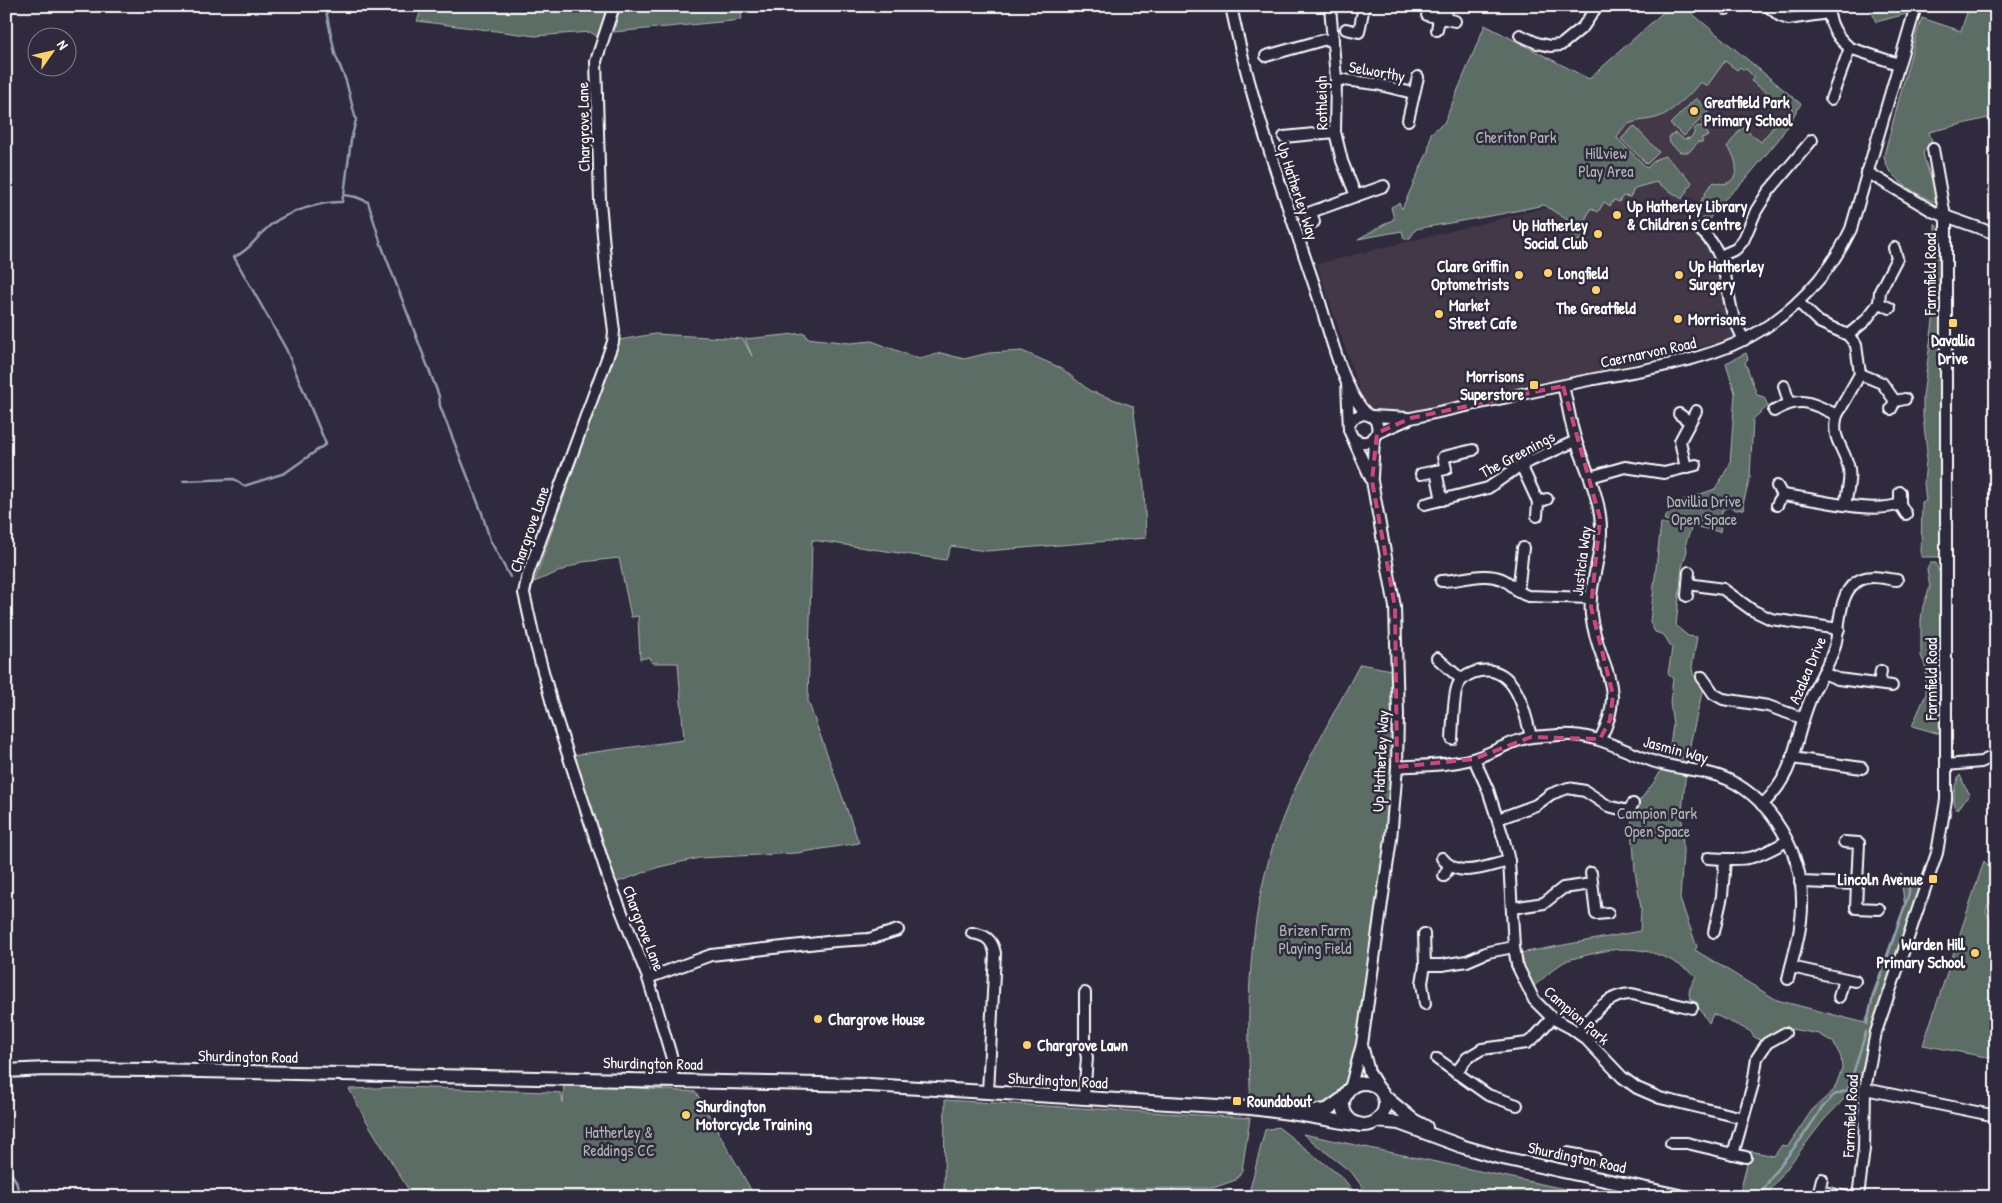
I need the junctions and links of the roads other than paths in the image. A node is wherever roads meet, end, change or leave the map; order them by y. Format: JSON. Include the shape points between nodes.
{"nodes":[{"id":1,"x":614,"y":6,"type":"edge"},
{"id":2,"x":1231,"y":6,"type":"edge"},
{"id":3,"x":1330,"y":6,"type":"edge"},
{"id":4,"x":1364,"y":6,"type":"edge"},
{"id":5,"x":1597,"y":6,"type":"edge"},
{"id":6,"x":1768,"y":6,"type":"edge"},
{"id":7,"x":1916,"y":6,"type":"edge"},
{"id":8,"x":1828,"y":10,"type":"edge"},
{"id":9,"x":1444,"y":12,"type":"edge"},
{"id":10,"x":1427,"y":15,"type":"dead end"},
{"id":11,"x":1346,"y":29,"type":"dead end"},
{"id":12,"x":1437,"y":30,"type":"dead end"},
{"id":13,"x":1520,"y":34,"type":"dead end"},
{"id":14,"x":1333,"y":39,"type":"junction"},
{"id":15,"x":1850,"y":48,"type":"junction"},
{"id":16,"x":1266,"y":56,"type":"dead end"},
{"id":17,"x":1898,"y":64,"type":"junction"},
{"id":18,"x":1418,"y":77,"type":"dead end"},
{"id":19,"x":1336,"y":79,"type":"junction"},
{"id":20,"x":1413,"y":93,"type":"junction"},
{"id":21,"x":1831,"y":99,"type":"dead end"},
{"id":22,"x":1408,"y":120,"type":"dead end"},
{"id":23,"x":1335,"y":132,"type":"junction"},
{"id":24,"x":1284,"y":136,"type":"dead end"},
{"id":25,"x":1812,"y":140,"type":"dead end"},
{"id":26,"x":1932,"y":149,"type":"dead end"},
{"id":27,"x":1867,"y":172,"type":"junction"},
{"id":28,"x":1384,"y":186,"type":"dead end"},
{"id":29,"x":1356,"y":196,"type":"junction"},
{"id":30,"x":1944,"y":216,"type":"junction"},
{"id":31,"x":1314,"y":222,"type":"dead end"},
{"id":32,"x":1699,"y":229,"type":"dead end"},
{"id":33,"x":1996,"y":234,"type":"edge"},
{"id":34,"x":1894,"y":248,"type":"dead end"},
{"id":35,"x":1720,"y":256,"type":"junction"},
{"id":36,"x":1798,"y":302,"type":"junction"},
{"id":37,"x":1879,"y":303,"type":"junction"},
{"id":38,"x":1890,"y":308,"type":"dead end"},
{"id":39,"x":1848,"y":335,"type":"junction"},
{"id":40,"x":1744,"y":340,"type":"junction"},
{"id":41,"x":1860,"y":374,"type":"junction"},
{"id":42,"x":1346,"y":382,"type":"junction"},
{"id":43,"x":1563,"y":386,"type":"junction"},
{"id":44,"x":1784,"y":386,"type":"dead end"},
{"id":45,"x":1789,"y":403,"type":"junction"},
{"id":46,"x":1897,"y":403,"type":"dead end"},
{"id":47,"x":1696,"y":411,"type":"dead end"},
{"id":48,"x":1774,"y":411,"type":"dead end"},
{"id":49,"x":1679,"y":414,"type":"dead end"},
{"id":50,"x":1370,"y":415,"type":"junction"},
{"id":51,"x":1837,"y":415,"type":"junction"},
{"id":52,"x":1411,"y":418,"type":"junction"},
{"id":53,"x":1690,"y":422,"type":"junction"},
{"id":54,"x":1349,"y":425,"type":"junction"},
{"id":55,"x":1376,"y":436,"type":"junction"},
{"id":56,"x":1353,"y":438,"type":"junction"},
{"id":57,"x":1576,"y":441,"type":"junction"},
{"id":58,"x":1472,"y":450,"type":"dead end"},
{"id":59,"x":1521,"y":465,"type":"junction"},
{"id":60,"x":1696,"y":465,"type":"dead end"},
{"id":61,"x":1686,"y":468,"type":"junction"},
{"id":62,"x":1436,"y":471,"type":"junction"},
{"id":63,"x":1421,"y":474,"type":"dead end"},
{"id":64,"x":1590,"y":478,"type":"junction"},
{"id":65,"x":1372,"y":481,"type":"junction"},
{"id":66,"x":1900,"y":492,"type":"dead end"},
{"id":67,"x":1442,"y":500,"type":"junction"},
{"id":68,"x":1425,"y":504,"type":"dead end"},
{"id":69,"x":1900,"y":504,"type":"junction"},
{"id":70,"x":1776,"y":505,"type":"dead end"},
{"id":71,"x":1845,"y":505,"type":"junction"},
{"id":72,"x":1906,"y":514,"type":"dead end"},
{"id":73,"x":1537,"y":516,"type":"dead end"},
{"id":74,"x":1523,"y":548,"type":"dead end"},
{"id":75,"x":1689,"y":572,"type":"dead end"},
{"id":76,"x":1897,"y":580,"type":"dead end"},
{"id":77,"x":1441,"y":581,"type":"dead end"},
{"id":78,"x":1688,"y":584,"type":"junction"},
{"id":79,"x":1518,"y":592,"type":"junction"},
{"id":80,"x":1687,"y":596,"type":"dead end"},
{"id":81,"x":1591,"y":598,"type":"junction"},
{"id":82,"x":1839,"y":629,"type":"junction"},
{"id":83,"x":1437,"y":658,"type":"dead end"},
{"id":84,"x":1881,"y":671,"type":"dead end"},
{"id":85,"x":1823,"y":673,"type":"junction"},
{"id":86,"x":1702,"y":677,"type":"dead end"},
{"id":87,"x":1462,"y":680,"type":"junction"},
{"id":88,"x":1879,"y":684,"type":"junction"},
{"id":89,"x":1892,"y":686,"type":"dead end"},
{"id":90,"x":1802,"y":718,"type":"junction"},
{"id":91,"x":1531,"y":737,"type":"junction"},
{"id":92,"x":1452,"y":738,"type":"dead end"},
{"id":93,"x":1600,"y":739,"type":"junction"},
{"id":94,"x":1851,"y":755,"type":"dead end"},
{"id":95,"x":1996,"y":755,"type":"edge"},
{"id":96,"x":1792,"y":758,"type":"junction"},
{"id":97,"x":1474,"y":759,"type":"junction"},
{"id":98,"x":1946,"y":765,"type":"junction"},
{"id":99,"x":1850,"y":766,"type":"junction"},
{"id":100,"x":1397,"y":768,"type":"junction"},
{"id":101,"x":1862,"y":768,"type":"dead end"},
{"id":102,"x":1633,"y":804,"type":"dead end"},
{"id":103,"x":1762,"y":805,"type":"junction"},
{"id":104,"x":1498,"y":819,"type":"junction"},
{"id":105,"x":1787,"y":841,"type":"junction"},
{"id":106,"x":1844,"y":842,"type":"dead end"},
{"id":107,"x":1708,"y":858,"type":"dead end"},
{"id":108,"x":1725,"y":859,"type":"junction"},
{"id":109,"x":1508,"y":861,"type":"junction"},
{"id":110,"x":1591,"y":872,"type":"dead end"},
{"id":111,"x":1444,"y":876,"type":"dead end"},
{"id":112,"x":1800,"y":882,"type":"junction"},
{"id":113,"x":1592,"y":884,"type":"junction"},
{"id":114,"x":1857,"y":884,"type":"junction"},
{"id":115,"x":1844,"y":907,"type":"dead end"},
{"id":116,"x":1512,"y":908,"type":"junction"},
{"id":117,"x":1856,"y":908,"type":"junction"},
{"id":118,"x":1879,"y":909,"type":"dead end"},
{"id":119,"x":1608,"y":913,"type":"dead end"},
{"id":120,"x":898,"y":930,"type":"dead end"},
{"id":121,"x":1714,"y":932,"type":"dead end"},
{"id":122,"x":972,"y":933,"type":"dead end"},
{"id":123,"x":1424,"y":934,"type":"dead end"},
{"id":124,"x":1514,"y":947,"type":"junction"},
{"id":125,"x":1425,"y":965,"type":"junction"},
{"id":126,"x":1791,"y":967,"type":"junction"},
{"id":127,"x":648,"y":978,"type":"junction"},
{"id":128,"x":1788,"y":978,"type":"dead end"},
{"id":129,"x":1844,"y":979,"type":"junction"},
{"id":130,"x":1855,"y":981,"type":"dead end"},
{"id":131,"x":1085,"y":993,"type":"dead end"},
{"id":132,"x":1839,"y":997,"type":"dead end"},
{"id":133,"x":1425,"y":1004,"type":"dead end"},
{"id":134,"x":1692,"y":1008,"type":"dead end"},
{"id":135,"x":1552,"y":1018,"type":"junction"},
{"id":136,"x":1578,"y":1032,"type":"junction"},
{"id":137,"x":1785,"y":1033,"type":"dead end"},
{"id":138,"x":1362,"y":1044,"type":"junction"},
{"id":139,"x":1437,"y":1060,"type":"dead end"},
{"id":140,"x":6,"y":1071,"type":"edge"},
{"id":141,"x":1456,"y":1073,"type":"junction"},
{"id":142,"x":672,"y":1080,"type":"junction"},
{"id":143,"x":1865,"y":1089,"type":"junction"},
{"id":144,"x":988,"y":1092,"type":"junction"},
{"id":145,"x":1347,"y":1093,"type":"junction"},
{"id":146,"x":1382,"y":1093,"type":"junction"},
{"id":147,"x":1084,"y":1098,"type":"junction"},
{"id":148,"x":1517,"y":1105,"type":"dead end"},
{"id":149,"x":1298,"y":1114,"type":"junction"},
{"id":150,"x":1996,"y":1116,"type":"edge"},
{"id":151,"x":1743,"y":1118,"type":"junction"},
{"id":152,"x":1377,"y":1121,"type":"junction"},
{"id":153,"x":1361,"y":1125,"type":"junction"},
{"id":154,"x":1671,"y":1143,"type":"dead end"},
{"id":155,"x":1464,"y":1147,"type":"junction"},
{"id":156,"x":1567,"y":1152,"type":"dead end"},
{"id":157,"x":1733,"y":1154,"type":"junction"},
{"id":158,"x":1579,"y":1155,"type":"junction"},
{"id":159,"x":1595,"y":1158,"type":"dead end"},
{"id":160,"x":1746,"y":1158,"type":"dead end"},
{"id":161,"x":1576,"y":1173,"type":"junction"},
{"id":162,"x":1822,"y":1179,"type":"dead end"},
{"id":163,"x":1684,"y":1197,"type":"edge"},
{"id":164,"x":1846,"y":1197,"type":"edge"},
{"id":165,"x":1858,"y":1197,"type":"edge"}],
"edges":[{"from":1,"to":127,"type":"street","name":"Chargrove Lane","via":[[596,61],[600,201],[613,342],[531,565],[524,594],[535,642],[579,788],[609,880]]},
{"from":2,"to":42,"type":"street","name":"Up Hatherley Way","via":[[1256,110]]},
{"from":3,"to":14,"type":"street","name":"Rothleigh"},
{"from":4,"to":11,"type":"street","via":[[1359,32]]},
{"from":5,"to":13,"type":"street","via":[[1583,27],[1563,47],[1537,43]]},
{"from":6,"to":8,"type":"street","via":[[1788,19]]},
{"from":7,"to":17,"type":"street","name":"Caernarvon Road"},
{"from":8,"to":15,"type":"street","via":[[1834,31]]},
{"from":9,"to":10,"type":"street"},
{"from":9,"to":12,"type":"street"},
{"from":14,"to":16,"type":"street"},
{"from":14,"to":19,"type":"street","name":"Rothleigh"},
{"from":15,"to":17,"type":"street"},
{"from":15,"to":21,"type":"street"},
{"from":17,"to":27,"type":"street","name":"Caernarvon Road"},
{"from":18,"to":20,"type":"street","name":"Selworthy"},
{"from":19,"to":20,"type":"street","name":"Selworthy"},
{"from":19,"to":23,"type":"street","name":"Rothleigh"},
{"from":20,"to":22,"type":"street","name":"Selworthy"},
{"from":23,"to":24,"type":"street"},
{"from":23,"to":29,"type":"street","name":"Rothleigh"},
{"from":25,"to":35,"type":"street","via":[[1768,192],[1743,241],[1736,249]]},
{"from":26,"to":30,"type":"street","name":"Farmfield Road"},
{"from":27,"to":30,"type":"street"},
{"from":27,"to":36,"type":"street","name":"Caernarvon Road","via":[[1856,216],[1839,253],[1821,279]]},
{"from":28,"to":29,"type":"street"},
{"from":29,"to":31,"type":"street","via":[[1311,212]]},
{"from":30,"to":33,"type":"street"},
{"from":30,"to":98,"type":"street","name":"Farmfield Road"},
{"from":32,"to":35,"type":"street"},
{"from":34,"to":37,"type":"street","via":[[1897,258],[1880,291]]},
{"from":35,"to":40,"type":"street","via":[[1733,315]]},
{"from":36,"to":39,"type":"street","via":[[1819,322]]},
{"from":36,"to":40,"type":"street","name":"Caernarvon Road"},
{"from":37,"to":38,"type":"street"},
{"from":37,"to":39,"type":"street"},
{"from":39,"to":41,"type":"street","via":[[1856,345]]},
{"from":40,"to":43,"type":"street","name":"Caernarvon Road","via":[[1699,357]]},
{"from":41,"to":46,"type":"street","via":[[1882,383]]},
{"from":41,"to":51,"type":"street"},
{"from":42,"to":50,"type":"street","name":"Up Hatherley Way","via":[[1358,406]]},
{"from":42,"to":54,"type":"street","name":"Up Hatherley Way"},
{"from":43,"to":52,"type":"street","name":"Caernarvon Road"},
{"from":43,"to":57,"type":"street","name":"Justicia Way"},
{"from":44,"to":45,"type":"street"},
{"from":45,"to":48,"type":"street"},
{"from":45,"to":51,"type":"street","via":[[1803,402]]},
{"from":47,"to":53,"type":"street"},
{"from":49,"to":53,"type":"street"},
{"from":50,"to":52,"type":"street","name":"Caernarvon Road"},
{"from":50,"to":54,"type":"street","via":[[1357,415]]},
{"from":50,"to":55,"type":"street","via":[[1376,422]]},
{"from":51,"to":71,"type":"street","via":[[1835,435],[1850,474]]},
{"from":52,"to":55,"type":"street","name":"Caernarvon Road"},
{"from":53,"to":61,"type":"street","via":[[1680,441]]},
{"from":54,"to":56,"type":"street"},
{"from":55,"to":56,"type":"street","via":[[1364,443]]},
{"from":55,"to":65,"type":"street","name":"Up Hatherley Way"},
{"from":56,"to":65,"type":"street","name":"Up Hatherley Way"},
{"from":57,"to":59,"type":"street","name":"The Greenings"},
{"from":57,"to":64,"type":"street","name":"Justicia Way"},
{"from":58,"to":62,"type":"street","name":"The Greenings","via":[[1443,457],[1446,469]]},
{"from":59,"to":67,"type":"street","name":"The Greenings","via":[[1488,488]]},
{"from":59,"to":73,"type":"street","via":[[1542,500]]},
{"from":60,"to":61,"type":"street"},
{"from":61,"to":64,"type":"street","via":[[1664,473],[1625,467]]},
{"from":62,"to":63,"type":"street"},
{"from":62,"to":67,"type":"street"},
{"from":64,"to":81,"type":"street","name":"Justicia Way","via":[[1601,530]]},
{"from":65,"to":100,"type":"street","name":"Up Hatherley Way","via":[[1394,607]]},
{"from":66,"to":69,"type":"street"},
{"from":67,"to":68,"type":"street","name":"The Greenings"},
{"from":69,"to":71,"type":"street","via":[[1892,507]]},
{"from":69,"to":72,"type":"street"},
{"from":70,"to":71,"type":"street","via":[[1780,490]]},
{"from":74,"to":79,"type":"street"},
{"from":75,"to":78,"type":"street"},
{"from":76,"to":82,"type":"street","name":"Azalea Drive","via":[[1870,577],[1857,581],[1844,600]]},
{"from":77,"to":79,"type":"street","via":[[1456,584],[1482,576],[1495,577],[1508,582]]},
{"from":78,"to":80,"type":"street"},
{"from":78,"to":82,"type":"street","via":[[1724,589],[1752,610],[1771,618]]},
{"from":79,"to":81,"type":"street","via":[[1532,597]]},
{"from":81,"to":93,"type":"street","name":"Justicia Way","via":[[1594,631],[1613,695],[1610,720]]},
{"from":82,"to":85,"type":"street","name":"Azalea Drive"},
{"from":83,"to":87,"type":"street"},
{"from":84,"to":88,"type":"street"},
{"from":85,"to":88,"type":"street","via":[[1838,679]]},
{"from":85,"to":90,"type":"street","name":"Azalea Drive"},
{"from":86,"to":90,"type":"street","via":[[1714,694],[1723,699],[1768,706]]},
{"from":87,"to":91,"type":"street","via":[[1484,670],[1496,672],[1507,679],[1522,703]]},
{"from":87,"to":92,"type":"street","via":[[1458,686]]},
{"from":88,"to":89,"type":"street"},
{"from":90,"to":96,"type":"street","name":"Azalea Drive"},
{"from":91,"to":93,"type":"street","name":"Jasmin Way","via":[[1572,735]]},
{"from":91,"to":97,"type":"street","name":"Jasmin Way"},
{"from":93,"to":103,"type":"street","name":"Jasmin Way","via":[[1655,762],[1723,778]]},
{"from":94,"to":99,"type":"street"},
{"from":95,"to":98,"type":"street","via":[[1974,764]]},
{"from":96,"to":99,"type":"street"},
{"from":96,"to":103,"type":"street","name":"Azalea Drive","via":[[1780,786]]},
{"from":97,"to":100,"type":"street","name":"Jasmin Way","via":[[1438,766]]},
{"from":97,"to":104,"type":"street","name":"Campion Park"},
{"from":98,"to":143,"type":"street","name":"Farmfield Road","via":[[1945,811],[1937,853],[1876,1032]]},
{"from":99,"to":101,"type":"street"},
{"from":100,"to":138,"type":"street","name":"Up Hatherley Way","via":[[1391,839]]},
{"from":102,"to":104,"type":"street","via":[[1628,811],[1608,806],[1585,791],[1568,788],[1551,794],[1536,805]]},
{"from":103,"to":105,"type":"street","name":"Jasmin Way"},
{"from":104,"to":109,"type":"street","name":"Campion Park"},
{"from":105,"to":108,"type":"street","via":[[1756,857]]},
{"from":105,"to":112,"type":"street","name":"Jasmin Way"},
{"from":106,"to":114,"type":"street","via":[[1859,843]]},
{"from":107,"to":108,"type":"street"},
{"from":108,"to":121,"type":"street","via":[[1724,885],[1715,910]]},
{"from":109,"to":111,"type":"street","via":[[1467,871],[1455,869],[1446,862]]},
{"from":109,"to":116,"type":"street","name":"Campion Park"},
{"from":110,"to":113,"type":"street"},
{"from":112,"to":114,"type":"street"},
{"from":112,"to":126,"type":"street","name":"Jasmin Way","via":[[1801,926]]},
{"from":113,"to":116,"type":"street","via":[[1563,888],[1544,903]]},
{"from":113,"to":119,"type":"street","via":[[1596,914]]},
{"from":114,"to":117,"type":"street"},
{"from":115,"to":117,"type":"street"},
{"from":116,"to":124,"type":"street","name":"Campion Park"},
{"from":117,"to":118,"type":"street"},
{"from":120,"to":127,"type":"street","via":[[869,939],[711,956]]},
{"from":122,"to":144,"type":"street","via":[[987,938],[995,953]]},
{"from":123,"to":125,"type":"street"},
{"from":124,"to":125,"type":"street","via":[[1466,961]]},
{"from":124,"to":135,"type":"street","name":"Campion Park","via":[[1517,965],[1528,991]]},
{"from":125,"to":133,"type":"street","via":[[1422,982]]},
{"from":126,"to":128,"type":"street","name":"Jasmin Way"},
{"from":126,"to":129,"type":"street"},
{"from":127,"to":142,"type":"street","name":"Chargrove Lane","via":[[673,1062]]},
{"from":129,"to":130,"type":"street"},
{"from":129,"to":132,"type":"street"},
{"from":131,"to":147,"type":"street","via":[[1088,1058]]},
{"from":134,"to":136,"type":"street","via":[[1632,994],[1622,995],[1605,1002]]},
{"from":135,"to":136,"type":"street","name":"Campion Park"},
{"from":135,"to":141,"type":"street","via":[[1527,1043],[1482,1049],[1467,1058]]},
{"from":136,"to":151,"type":"street","name":"Campion Park","via":[[1622,1077],[1644,1092]]},
{"from":137,"to":151,"type":"street","via":[[1767,1043],[1757,1058]]},
{"from":138,"to":145,"type":"street","name":"Up Hatherley Way"},
{"from":138,"to":146,"type":"street","name":"Up Hatherley Way","via":[[1369,1072]]},
{"from":139,"to":141,"type":"street"},
{"from":140,"to":142,"type":"main road","name":"Shurdington Road","via":[[149,1070]]},
{"from":141,"to":148,"type":"street","via":[[1488,1095],[1506,1097]]},
{"from":142,"to":144,"type":"main road","name":"Shurdington Road"},
{"from":143,"to":150,"type":"street"},
{"from":143,"to":165,"type":"street","name":"Farmfield Road","via":[[1864,1150]]},
{"from":144,"to":147,"type":"main road","name":"Shurdington Road"},
{"from":145,"to":146,"type":"main road","via":[[1358,1084],[1368,1083]]},
{"from":145,"to":149,"type":"main road","name":"Shurdington Road","via":[[1327,1110]]},
{"from":145,"to":153,"type":"main road","via":[[1344,1107],[1347,1116]]},
{"from":146,"to":152,"type":"main road","via":[[1384,1112]]},
{"from":146,"to":155,"type":"main road","name":"Shurdington Road","via":[[1413,1120]]},
{"from":147,"to":149,"type":"main road","name":"Shurdington Road","via":[[1228,1106]]},
{"from":149,"to":153,"type":"main road","name":"Shurdington Road"},
{"from":151,"to":157,"type":"street"},
{"from":152,"to":153,"type":"main road"},
{"from":152,"to":155,"type":"main road","name":"Shurdington Road","via":[[1399,1123]]},
{"from":154,"to":157,"type":"street","via":[[1687,1143]]},
{"from":155,"to":161,"type":"main road","name":"Shurdington Road"},
{"from":156,"to":158,"type":"street"},
{"from":157,"to":160,"type":"street"},
{"from":158,"to":159,"type":"street"},
{"from":158,"to":161,"type":"street"},
{"from":161,"to":163,"type":"main road","name":"Shurdington Road"},
{"from":162,"to":164,"type":"street","via":[[1819,1191]]}]}
